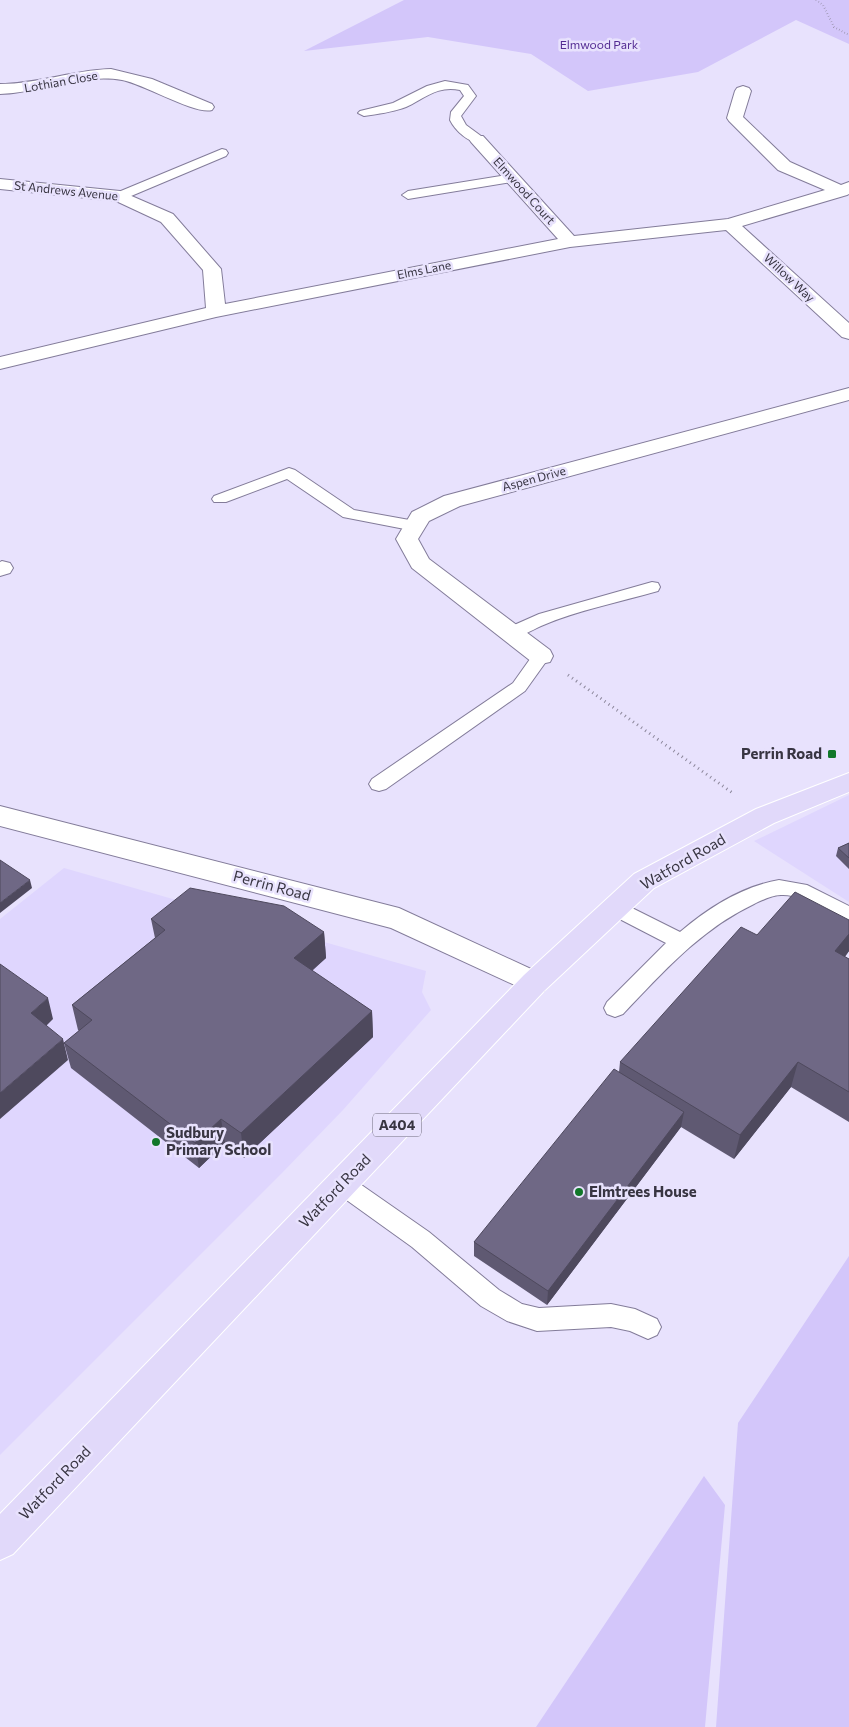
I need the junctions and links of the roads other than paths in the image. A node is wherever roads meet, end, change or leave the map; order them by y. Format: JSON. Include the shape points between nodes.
{"nodes":[{"id":1,"x":0,"y":89,"type":"edge"},
{"id":2,"x":743,"y":91,"type":"dead end"},
{"id":3,"x":206,"y":108,"type":"dead end"},
{"id":4,"x":364,"y":113,"type":"dead end"},
{"id":5,"x":478,"y":139,"type":"joint"},
{"id":6,"x":222,"y":153,"type":"dead end"},
{"id":7,"x":512,"y":178,"type":"junction"},
{"id":8,"x":0,"y":184,"type":"edge"},
{"id":9,"x":845,"y":189,"type":"edge"},
{"id":10,"x":408,"y":195,"type":"dead end"},
{"id":11,"x":120,"y":196,"type":"junction"},
{"id":12,"x":730,"y":224,"type":"junction"},
{"id":13,"x":570,"y":242,"type":"junction"},
{"id":14,"x":216,"y":311,"type":"junction"},
{"id":15,"x":849,"y":333,"type":"edge"},
{"id":16,"x":0,"y":363,"type":"edge"},
{"id":17,"x":849,"y":394,"type":"edge"},
{"id":18,"x":220,"y":499,"type":"dead end"},
{"id":19,"x":415,"y":526,"type":"junction"},
{"id":20,"x":652,"y":587,"type":"dead end"},
{"id":21,"x":511,"y":633,"type":"junction"},
{"id":22,"x":541,"y":656,"type":"joint"},
{"id":23,"x":849,"y":782,"type":"edge"},
{"id":24,"x":379,"y":784,"type":"dead end"},
{"id":25,"x":0,"y":816,"type":"edge"},
{"id":26,"x":615,"y":908,"type":"junction"},
{"id":27,"x":849,"y":916,"type":"edge"},
{"id":28,"x":680,"y":941,"type":"junction"},
{"id":29,"x":534,"y":983,"type":"junction"},
{"id":30,"x":615,"y":1008,"type":"dead end"},
{"id":31,"x":342,"y":1184,"type":"junction"},
{"id":32,"x":648,"y":1327,"type":"dead end"},
{"id":33,"x":0,"y":1541,"type":"edge"}],
"edges":[{"from":1,"to":3,"type":"street","name":"Lothian Close","via":[[25,89],[110,74],[137,80]]},
{"from":2,"to":9,"type":"street","via":[[735,118],[784,166]]},
{"from":4,"to":5,"type":"lane","via":[[400,105],[435,86],[456,85],[464,87],[470,96],[454,118]]},
{"from":5,"to":7,"type":"street","name":"Elmwood Court"},
{"from":6,"to":11,"type":"lane"},
{"from":7,"to":10,"type":"lane"},
{"from":7,"to":13,"type":"street","name":"Elmwood Court"},
{"from":8,"to":11,"type":"street","name":"St Andrews Avenue"},
{"from":9,"to":12,"type":"street","name":"Elms Lane"},
{"from":11,"to":14,"type":"street","name":"St Andrews Avenue","via":[[167,218],[212,269]]},
{"from":12,"to":13,"type":"street","name":"Elms Lane"},
{"from":12,"to":15,"type":"street","name":"Willow Way"},
{"from":13,"to":14,"type":"street","name":"Elms Lane"},
{"from":14,"to":16,"type":"street","name":"Elms Lane"},
{"from":17,"to":19,"type":"street","name":"Aspen Drive","via":[[452,501],[420,517]]},
{"from":18,"to":19,"type":"lane","via":[[289,473],[349,514]]},
{"from":19,"to":21,"type":"street","via":[[407,539],[420,563]]},
{"from":20,"to":21,"type":"lane","via":[[545,618]]},
{"from":21,"to":22,"type":"street"},
{"from":22,"to":24,"type":"lane","via":[[519,687]]},
{"from":23,"to":26,"type":"main road","name":"Watford Road","number":"A404","via":[[765,816],[644,881]]},
{"from":25,"to":29,"type":"street","name":"Perrin Road","via":[[399,919]]},
{"from":26,"to":28,"type":"lane"},
{"from":26,"to":29,"type":"main road","name":"Watford Road","number":"A404"},
{"from":27,"to":28,"type":"lane","via":[[800,891],[775,888],[717,913]]},
{"from":28,"to":30,"type":"lane"},
{"from":29,"to":31,"type":"main road","name":"Watford Road","number":"A404"},
{"from":31,"to":32,"type":"lane","via":[[432,1248],[473,1286],[506,1308],[530,1318],[566,1320],[617,1315],[636,1319]]},
{"from":31,"to":33,"type":"main road","name":"Watford Road","number":"A404"}]}
